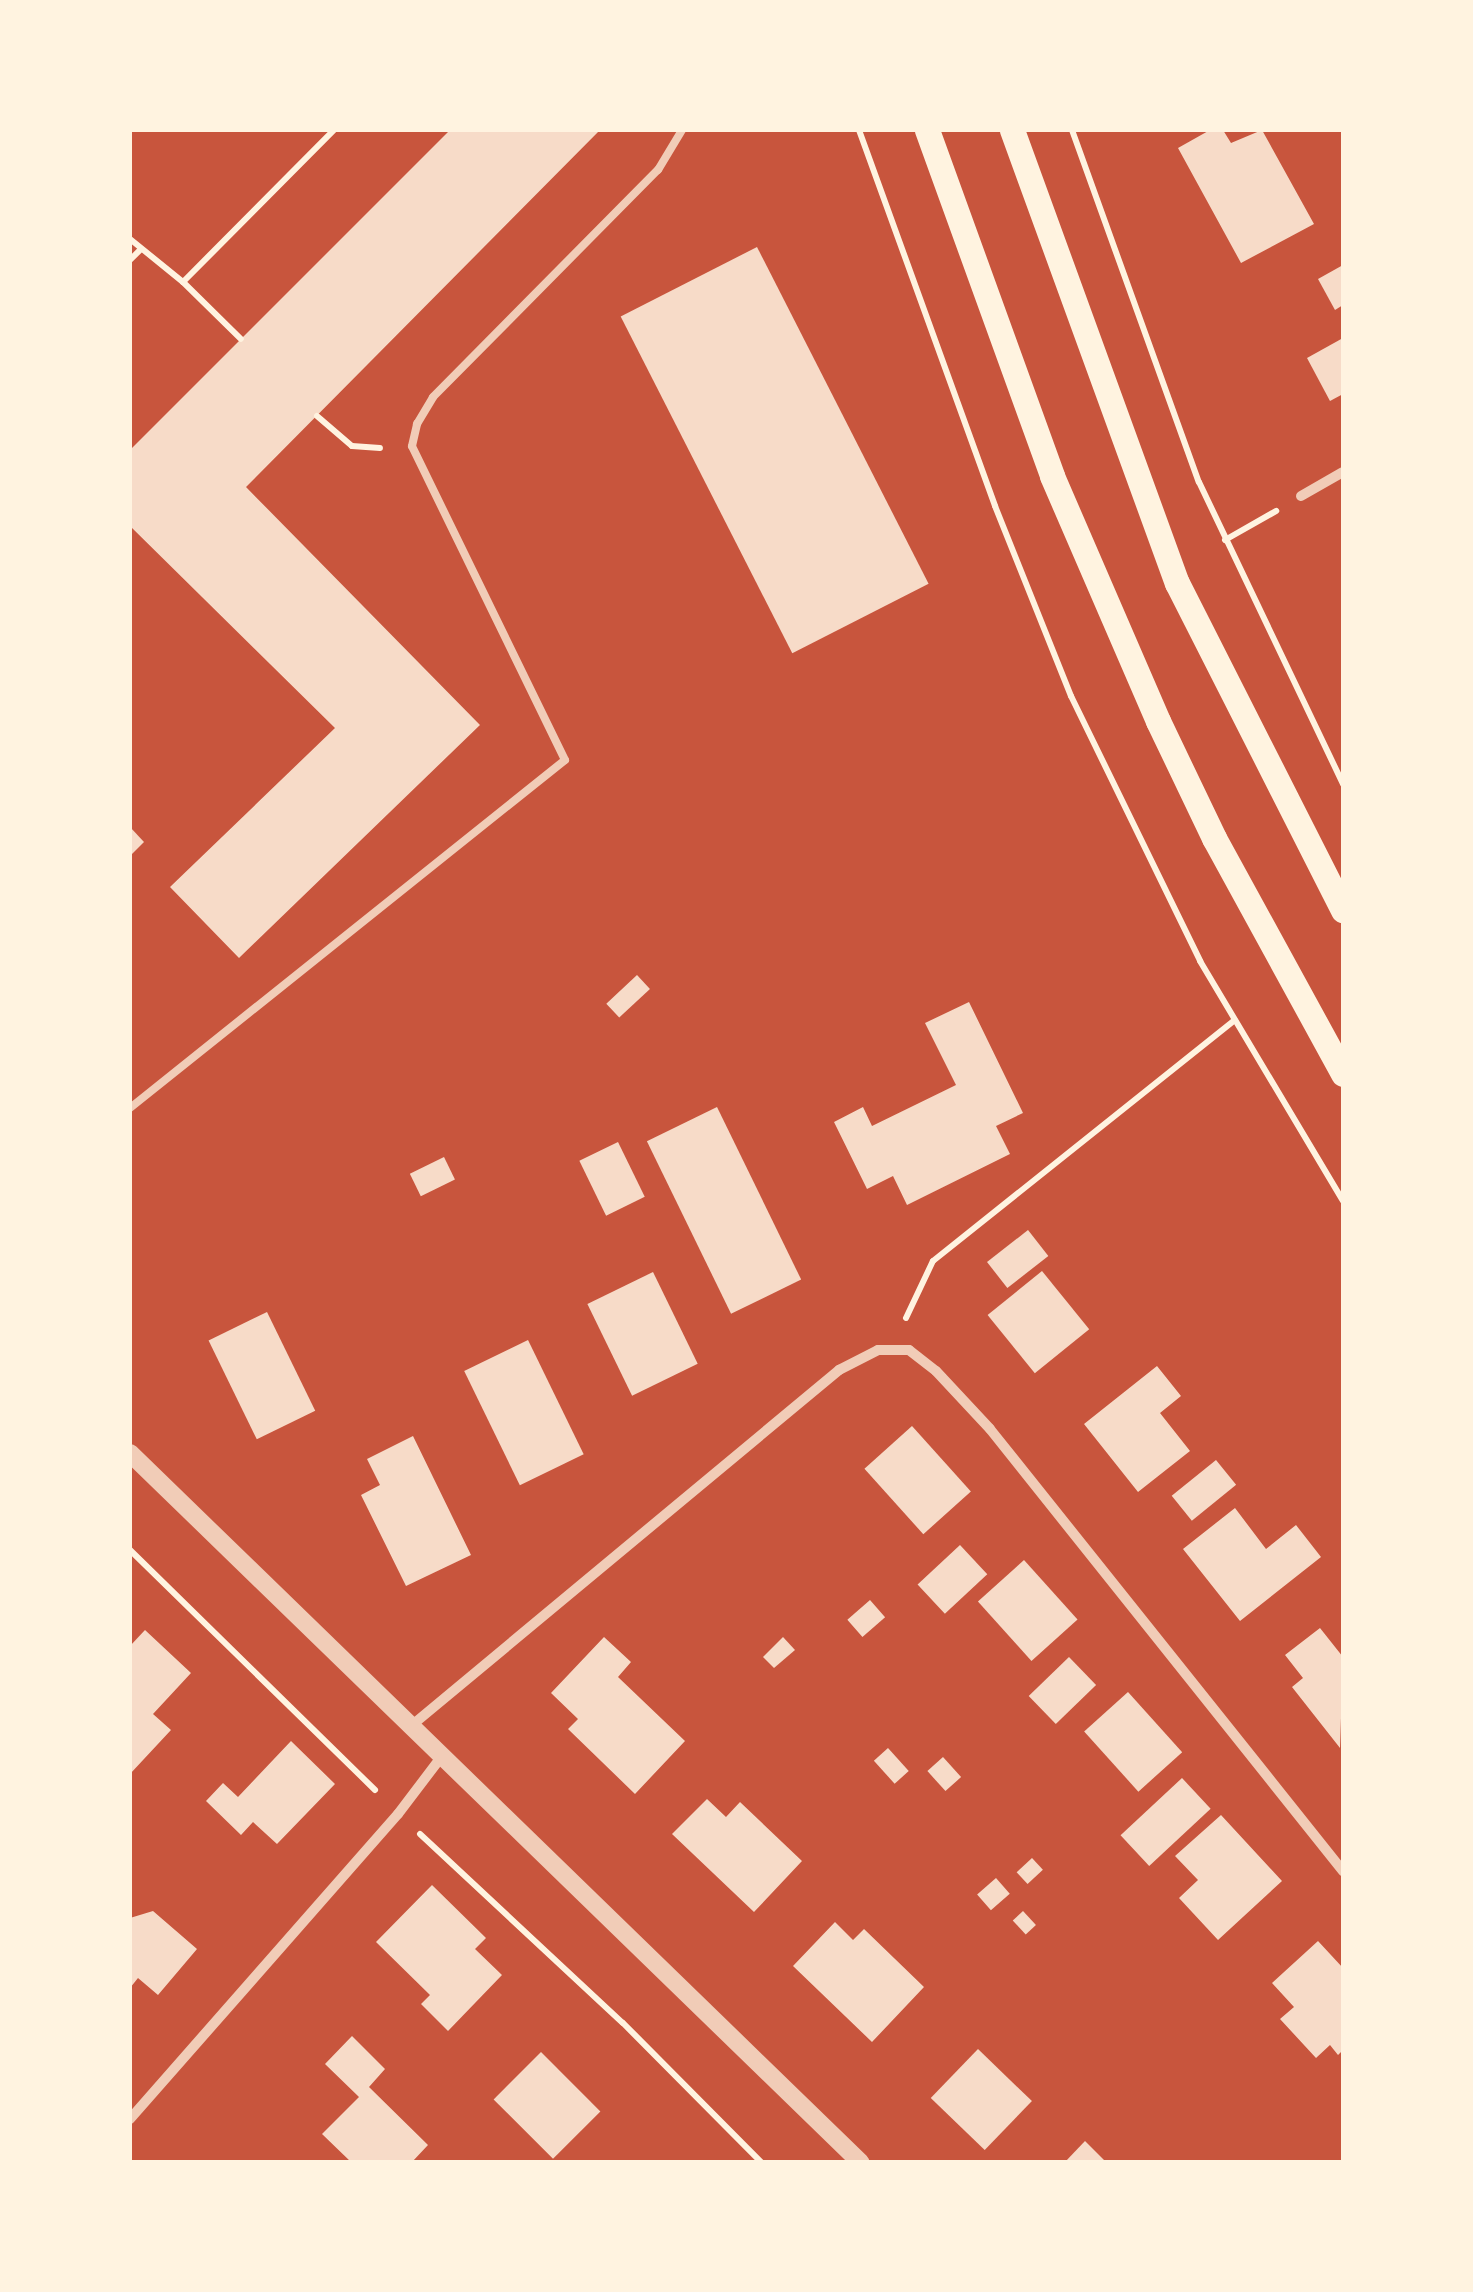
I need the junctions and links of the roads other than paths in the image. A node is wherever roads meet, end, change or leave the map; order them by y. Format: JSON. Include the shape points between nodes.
{"nodes":[{"id":1,"x":682,"y":130,"type":"edge"},
{"id":2,"x":927,"y":130,"type":"edge"},
{"id":3,"x":1012,"y":130,"type":"edge"},
{"id":4,"x":1343,"y":472,"type":"edge"},
{"id":5,"x":1301,"y":496,"type":"road end"},
{"id":6,"x":1343,"y":910,"type":"edge"},
{"id":7,"x":1343,"y":1074,"type":"edge"},
{"id":8,"x":130,"y":1108,"type":"edge"},
{"id":9,"x":130,"y":1453,"type":"edge"},
{"id":10,"x":410,"y":1727,"type":"junction"},
{"id":11,"x":442,"y":1756,"type":"junction"},
{"id":12,"x":1343,"y":1870,"type":"edge"},
{"id":13,"x":130,"y":2120,"type":"edge"},
{"id":14,"x":860,"y":2162,"type":"edge"}],
"edges":[{"from":1,"to":8,"type":"lane","via":[[658,170],[433,397],[416,424],[412,446],[565,760]]},
{"from":2,"to":7,"type":"main road","via":[[1052,476],[1158,722]]},
{"from":3,"to":6,"type":"main road","via":[[1177,583]]},
{"from":4,"to":5,"type":"street"},
{"from":9,"to":10,"type":"street"},
{"from":10,"to":11,"type":"street"},
{"from":10,"to":12,"type":"street","via":[[839,1370],[878,1350],[908,1350],[990,1429]]},
{"from":11,"to":13,"type":"street"},
{"from":11,"to":14,"type":"street"}]}
